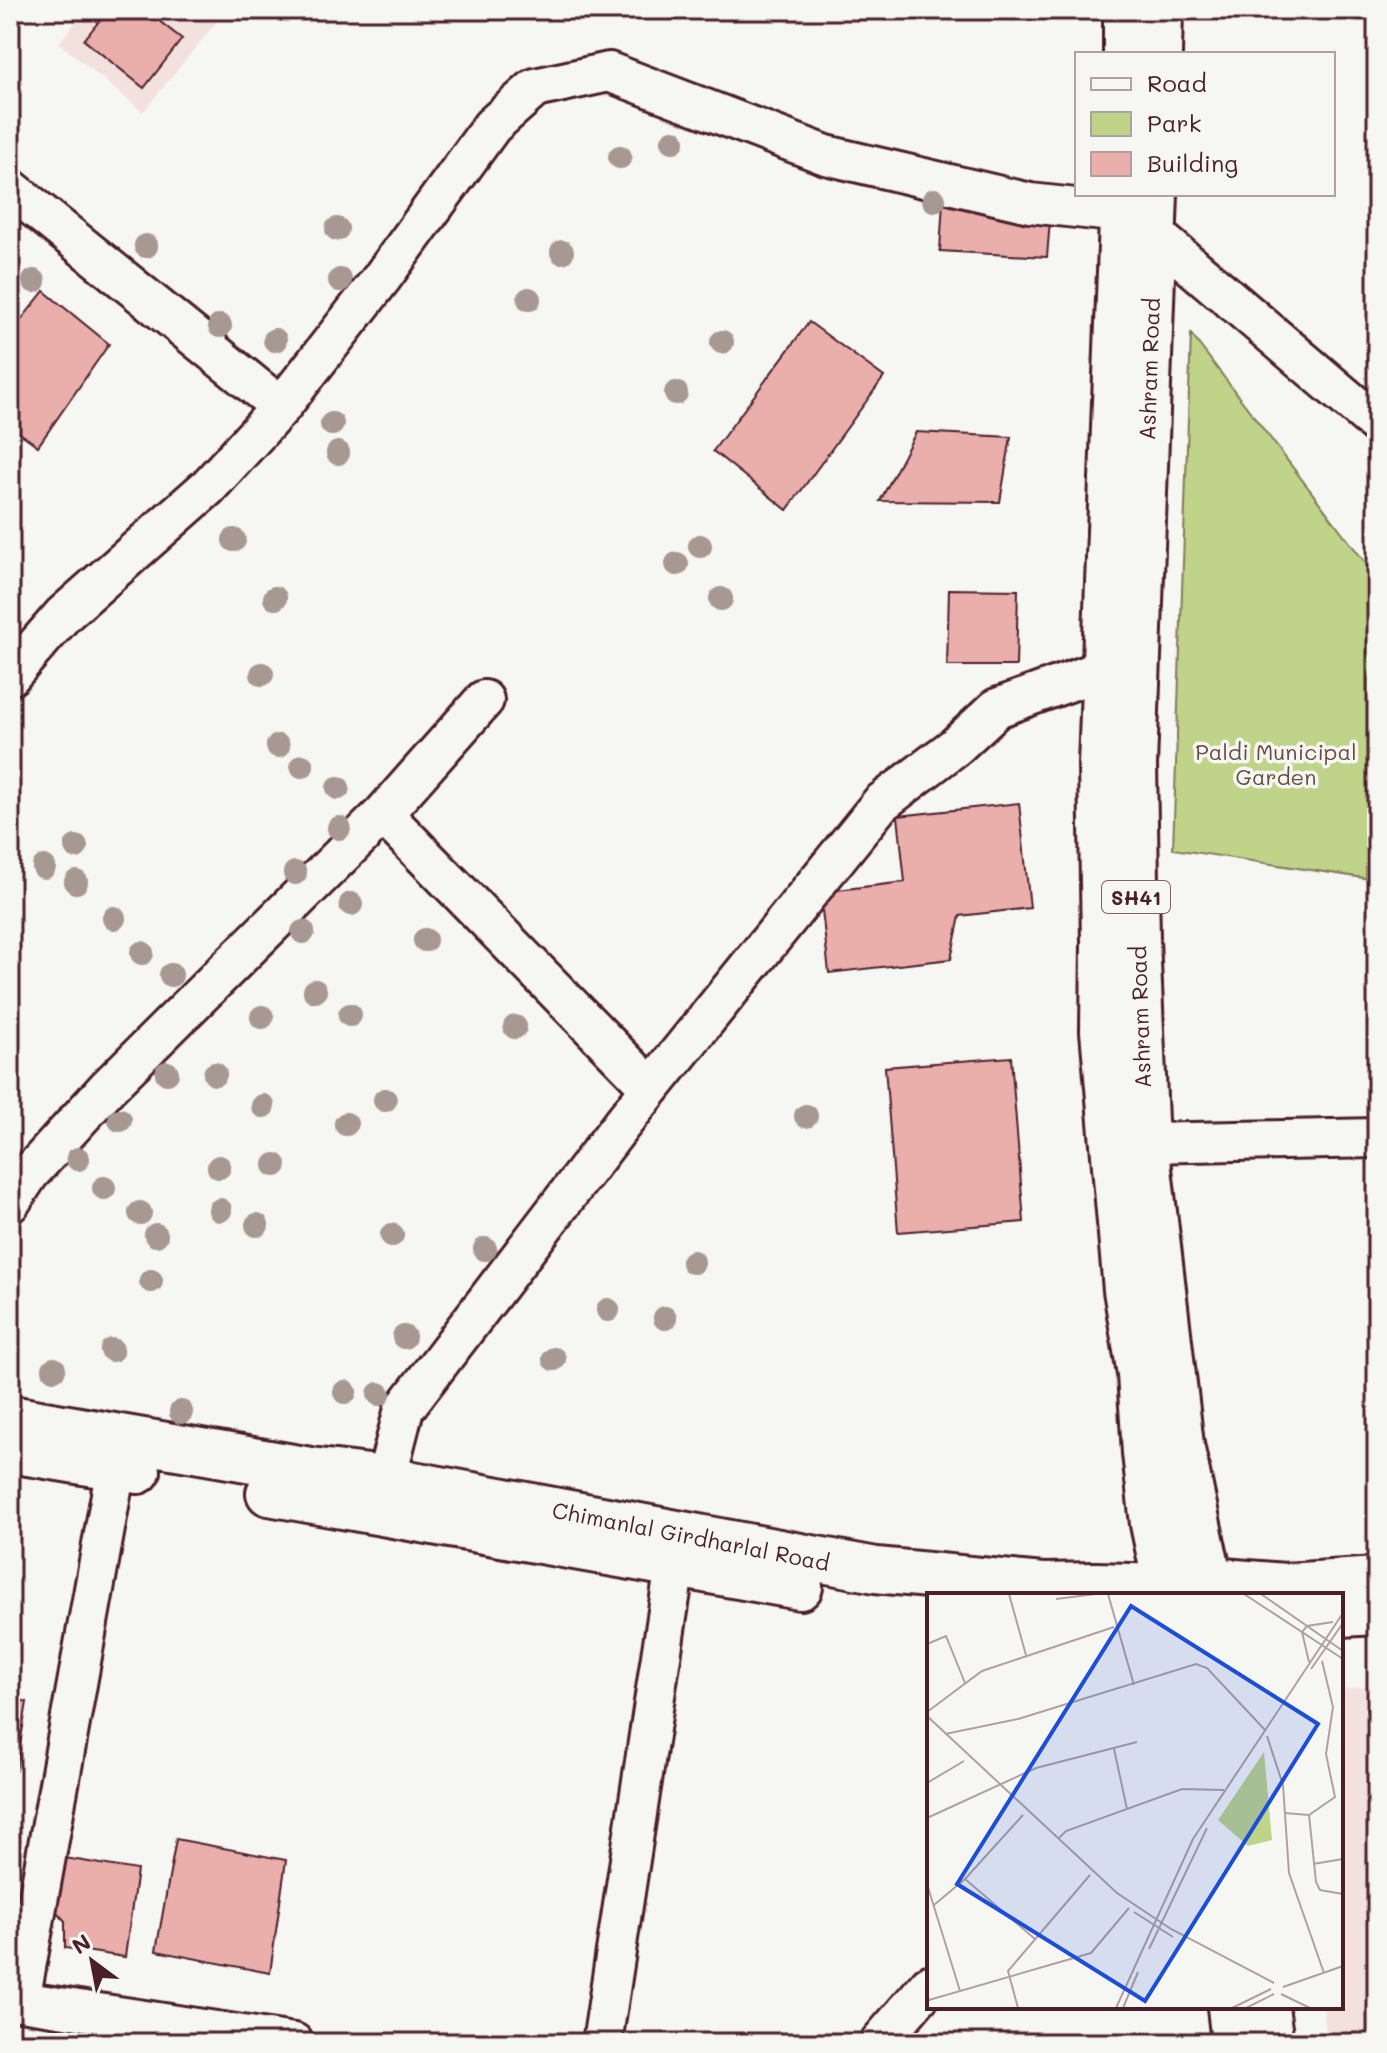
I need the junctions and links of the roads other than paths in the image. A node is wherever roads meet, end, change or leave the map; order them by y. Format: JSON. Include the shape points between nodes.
{"nodes":[{"id":1,"x":1126,"y":10,"type":"edge"},
{"id":2,"x":1160,"y":10,"type":"edge"},
{"id":3,"x":1126,"y":52,"type":"edge"},
{"id":4,"x":1159,"y":52,"type":"edge"},
{"id":5,"x":10,"y":188,"type":"edge"},
{"id":6,"x":1138,"y":209,"type":"edge"},
{"id":7,"x":281,"y":407,"type":"junction"},
{"id":8,"x":1377,"y":424,"type":"edge"},
{"id":9,"x":1104,"y":669,"type":"junction"},
{"id":10,"x":10,"y":676,"type":"edge"},
{"id":11,"x":484,"y":700,"type":"dead end"},
{"id":12,"x":383,"y":814,"type":"junction"},
{"id":13,"x":651,"y":1088,"type":"junction"},
{"id":14,"x":1377,"y":1138,"type":"edge"},
{"id":15,"x":1146,"y":1143,"type":"junction"},
{"id":16,"x":10,"y":1203,"type":"edge"},
{"id":17,"x":10,"y":1418,"type":"edge"},
{"id":18,"x":10,"y":1450,"type":"edge"},
{"id":19,"x":116,"y":1467,"type":"junction"},
{"id":20,"x":386,"y":1479,"type":"junction"},
{"id":21,"x":675,"y":1565,"type":"junction"},
{"id":22,"x":1377,"y":1580,"type":"edge"},
{"id":23,"x":1211,"y":1588,"type":"edge"},
{"id":24,"x":1167,"y":1591,"type":"edge"},
{"id":25,"x":927,"y":1606,"type":"edge"},
{"id":26,"x":1377,"y":1612,"type":"edge"},
{"id":27,"x":1343,"y":1614,"type":"edge"},
{"id":28,"x":927,"y":1987,"type":"edge"},
{"id":29,"x":1230,"y":2009,"type":"edge"},
{"id":30,"x":1266,"y":2009,"type":"edge"},
{"id":31,"x":15,"y":2017,"type":"edge"},
{"id":32,"x":294,"y":2043,"type":"edge"},
{"id":33,"x":602,"y":2043,"type":"edge"},
{"id":34,"x":879,"y":2043,"type":"edge"},
{"id":35,"x":1234,"y":2043,"type":"edge"},
{"id":36,"x":1271,"y":2043,"type":"edge"}],
"edges":[{"from":1,"to":3,"type":"main road"},
{"from":2,"to":4,"type":"main road"},
{"from":5,"to":7,"type":"street"},
{"from":6,"to":7,"type":"street","via":[[1030,203],[826,155],[609,72],[535,88],[492,126]]},
{"from":6,"to":8,"type":"street"},
{"from":6,"to":9,"type":"main road","name":"Ashram Road"},
{"from":6,"to":15,"type":"main road","name":"Ashram Road","number":"SH41","via":[[1134,765]]},
{"from":7,"to":10,"type":"street","via":[[208,487],[63,615]]},
{"from":9,"to":13,"type":"street","via":[[997,708],[881,803]]},
{"from":9,"to":24,"type":"main road","name":"Ashram Road","via":[[1103,1031],[1126,1290],[1140,1374],[1153,1524]]},
{"from":11,"to":12,"type":"street"},
{"from":12,"to":13,"type":"street"},
{"from":12,"to":16,"type":"street","via":[[107,1088],[29,1174]]},
{"from":13,"to":20,"type":"street","via":[[404,1409]]},
{"from":14,"to":15,"type":"street"},
{"from":15,"to":23,"type":"main road","name":"Ashram Road","number":"SH41","via":[[1181,1445]]},
{"from":17,"to":20,"type":"main road","name":"Chimanlal Girdharlal Road"},
{"from":18,"to":19,"type":"main road","name":"Chimanlal Girdharlal Road"},
{"from":19,"to":21,"type":"main road","name":"Chimanlal Girdharlal Road"},
{"from":19,"to":31,"type":"street"},
{"from":20,"to":24,"type":"main road","name":"Chimanlal Girdharlal Road","via":[[876,1570]]},
{"from":21,"to":25,"type":"main road","name":"Chimanlal Girdharlal Road"},
{"from":21,"to":33,"type":"street"},
{"from":22,"to":23,"type":"main road","name":"Chimanlal Girdharlal Road"},
{"from":23,"to":24,"type":"main road","name":"Chimanlal Girdharlal Road"},
{"from":26,"to":27,"type":"main road"},
{"from":28,"to":34,"type":"street"},
{"from":29,"to":35,"type":"main road"},
{"from":30,"to":36,"type":"main road"},
{"from":31,"to":32,"type":"street"}]}
